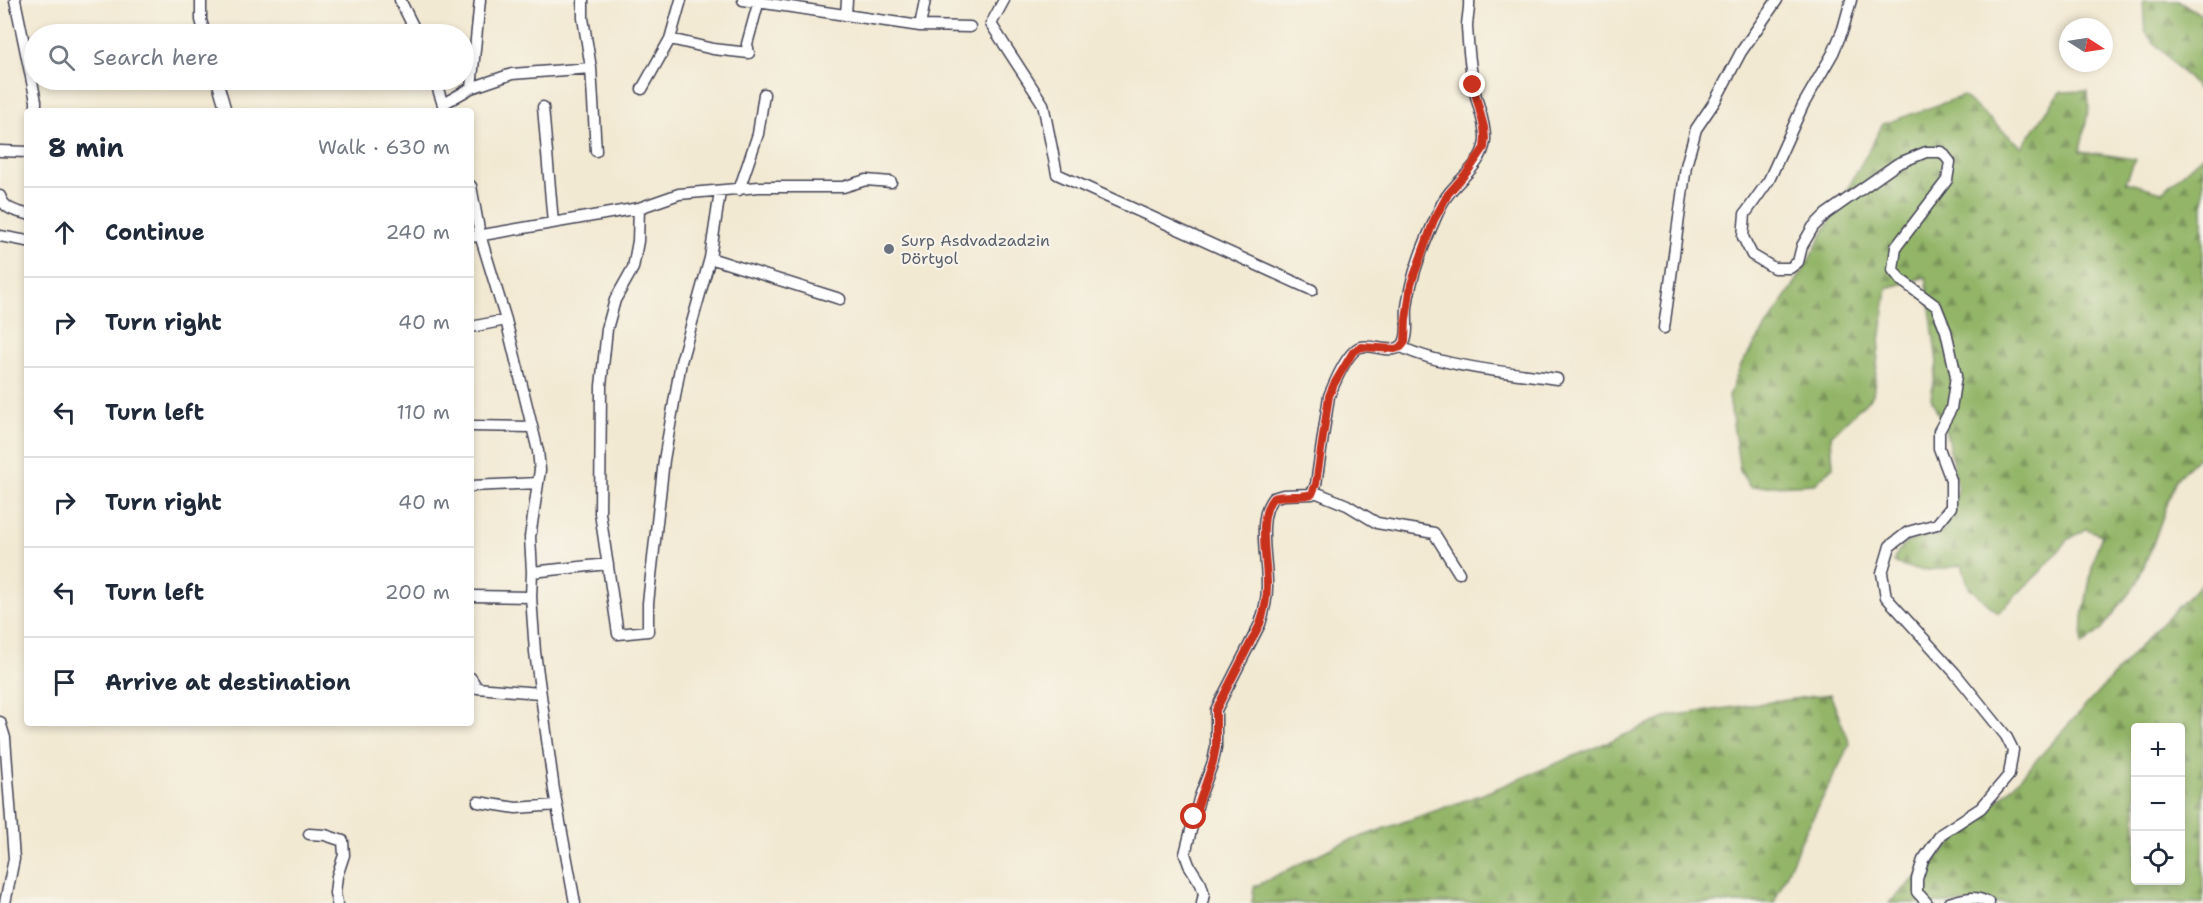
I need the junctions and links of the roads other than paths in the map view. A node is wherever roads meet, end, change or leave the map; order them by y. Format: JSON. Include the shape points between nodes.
{"nodes":[{"id":1,"x":15,"y":0,"type":"edge"},
{"id":2,"x":201,"y":0,"type":"edge"},
{"id":3,"x":400,"y":0,"type":"edge"},
{"id":4,"x":480,"y":0,"type":"edge"},
{"id":5,"x":583,"y":0,"type":"edge"},
{"id":6,"x":681,"y":0,"type":"edge"},
{"id":7,"x":742,"y":0,"type":"edge"},
{"id":8,"x":848,"y":0,"type":"edge"},
{"id":9,"x":925,"y":0,"type":"edge"},
{"id":10,"x":1004,"y":0,"type":"edge"},
{"id":11,"x":1469,"y":0,"type":"edge"},
{"id":12,"x":1777,"y":0,"type":"edge"},
{"id":13,"x":1851,"y":0,"type":"edge"},
{"id":14,"x":780,"y":3,"type":"edge"},
{"id":15,"x":758,"y":4,"type":"junction"},
{"id":16,"x":846,"y":14,"type":"junction"},
{"id":17,"x":202,"y":24,"type":"edge"},
{"id":18,"x":412,"y":24,"type":"edge"},
{"id":19,"x":920,"y":26,"type":"junction"},
{"id":20,"x":970,"y":27,"type":"dead end"},
{"id":21,"x":669,"y":39,"type":"junction"},
{"id":22,"x":24,"y":43,"type":"edge"},
{"id":23,"x":474,"y":59,"type":"edge"},
{"id":24,"x":591,"y":68,"type":"junction"},
{"id":25,"x":474,"y":87,"type":"edge"},
{"id":26,"x":642,"y":89,"type":"dead end"},
{"id":27,"x":34,"y":90,"type":"edge"},
{"id":28,"x":221,"y":90,"type":"edge"},
{"id":29,"x":438,"y":90,"type":"edge"},
{"id":30,"x":468,"y":90,"type":"edge"},
{"id":31,"x":764,"y":94,"type":"dead end"},
{"id":32,"x":543,"y":107,"type":"dead end"},
{"id":33,"x":36,"y":108,"type":"edge"},
{"id":34,"x":225,"y":108,"type":"edge"},
{"id":35,"x":444,"y":108,"type":"edge"},
{"id":36,"x":0,"y":151,"type":"edge"},
{"id":37,"x":596,"y":151,"type":"dead end"},
{"id":38,"x":24,"y":152,"type":"edge"},
{"id":39,"x":891,"y":182,"type":"dead end"},
{"id":40,"x":739,"y":190,"type":"junction"},
{"id":41,"x":720,"y":192,"type":"junction"},
{"id":42,"x":0,"y":196,"type":"edge"},
{"id":43,"x":639,"y":208,"type":"junction"},
{"id":44,"x":24,"y":213,"type":"edge"},
{"id":45,"x":474,"y":216,"type":"edge"},
{"id":46,"x":553,"y":223,"type":"junction"},
{"id":47,"x":0,"y":236,"type":"edge"},
{"id":48,"x":476,"y":236,"type":"edge"},
{"id":49,"x":24,"y":240,"type":"edge"},
{"id":50,"x":710,"y":258,"type":"junction"},
{"id":51,"x":1312,"y":290,"type":"dead end"},
{"id":52,"x":840,"y":299,"type":"dead end"},
{"id":53,"x":506,"y":320,"type":"junction"},
{"id":54,"x":474,"y":326,"type":"edge"},
{"id":55,"x":1664,"y":328,"type":"dead end"},
{"id":56,"x":1401,"y":347,"type":"junction"},
{"id":57,"x":1557,"y":379,"type":"dead end"},
{"id":58,"x":474,"y":426,"type":"edge"},
{"id":59,"x":531,"y":427,"type":"junction"},
{"id":60,"x":538,"y":483,"type":"junction"},
{"id":61,"x":474,"y":486,"type":"edge"},
{"id":62,"x":1312,"y":494,"type":"junction"},
{"id":63,"x":608,"y":564,"type":"junction"},
{"id":64,"x":532,"y":572,"type":"junction"},
{"id":65,"x":1459,"y":573,"type":"dead end"},
{"id":66,"x":474,"y":596,"type":"edge"},
{"id":67,"x":531,"y":597,"type":"junction"},
{"id":68,"x":474,"y":683,"type":"edge"},
{"id":69,"x":540,"y":693,"type":"junction"},
{"id":70,"x":0,"y":722,"type":"edge"},
{"id":71,"x":478,"y":802,"type":"dead end"},
{"id":72,"x":557,"y":805,"type":"junction"},
{"id":73,"x":309,"y":834,"type":"dead end"},
{"id":74,"x":5,"y":903,"type":"edge"},
{"id":75,"x":337,"y":903,"type":"edge"},
{"id":76,"x":575,"y":903,"type":"edge"},
{"id":77,"x":1202,"y":903,"type":"edge"},
{"id":78,"x":1927,"y":903,"type":"edge"},
{"id":79,"x":1949,"y":903,"type":"edge"},
{"id":80,"x":1989,"y":903,"type":"edge"}],
"edges":[{"from":1,"to":22,"type":"street"},
{"from":2,"to":17,"type":"street"},
{"from":3,"to":18,"type":"street"},
{"from":4,"to":23,"type":"street"},
{"from":5,"to":24,"type":"street"},
{"from":6,"to":21,"type":"street"},
{"from":7,"to":15,"type":"street"},
{"from":8,"to":16,"type":"street"},
{"from":9,"to":19,"type":"street"},
{"from":10,"to":51,"type":"street","via":[[991,24],[1043,104],[1057,174]]},
{"from":11,"to":56,"type":"street","via":[[1469,46],[1473,85],[1484,127],[1484,148],[1448,194],[1434,220],[1411,284],[1407,333]]},
{"from":12,"to":55,"type":"street","via":[[1696,129],[1686,166]]},
{"from":13,"to":78,"type":"street","via":[[1833,53],[1803,105],[1769,180],[1745,214],[1743,237],[1752,255],[1774,268],[1790,268],[1798,262],[1813,227],[1826,214],[1897,164],[1926,152],[1942,152],[1950,162],[1947,180],[1896,247],[1893,270],[1936,306],[1946,332],[1956,375],[1951,409],[1939,431],[1939,448],[1951,480],[1951,507],[1937,524],[1908,532],[1890,546],[1882,573],[1886,597],[1954,673],[2013,750],[2009,775],[1981,808],[1941,834],[1923,860],[1917,892]]},
{"from":14,"to":15,"type":"street"},
{"from":14,"to":16,"type":"street"},
{"from":15,"to":21,"type":"street","via":[[747,44],[749,53]]},
{"from":16,"to":19,"type":"street"},
{"from":19,"to":20,"type":"street"},
{"from":21,"to":26,"type":"street"},
{"from":24,"to":25,"type":"street","via":[[518,72]]},
{"from":24,"to":37,"type":"street"},
{"from":27,"to":33,"type":"street"},
{"from":28,"to":34,"type":"street"},
{"from":29,"to":35,"type":"street"},
{"from":30,"to":35,"type":"street"},
{"from":31,"to":40,"type":"street","via":[[758,134]]},
{"from":32,"to":46,"type":"street"},
{"from":36,"to":38,"type":"street"},
{"from":39,"to":40,"type":"street","via":[[866,180],[843,187]]},
{"from":40,"to":41,"type":"street"},
{"from":41,"to":43,"type":"street","via":[[679,194]]},
{"from":41,"to":50,"type":"street"},
{"from":42,"to":44,"type":"street","via":[[10,210]]},
{"from":43,"to":46,"type":"street"},
{"from":43,"to":63,"type":"street","via":[[633,268],[615,300],[607,329],[602,386],[600,513]]},
{"from":45,"to":48,"type":"street"},
{"from":46,"to":48,"type":"street"},
{"from":47,"to":49,"type":"street"},
{"from":48,"to":53,"type":"street"},
{"from":50,"to":52,"type":"street"},
{"from":50,"to":63,"type":"street","via":[[681,362],[664,460],[648,631],[618,634]]},
{"from":53,"to":54,"type":"street"},
{"from":53,"to":59,"type":"street"},
{"from":56,"to":57,"type":"street","via":[[1440,360]]},
{"from":56,"to":62,"type":"street","via":[[1361,347],[1344,366],[1329,396]]},
{"from":58,"to":59,"type":"street"},
{"from":59,"to":60,"type":"street","via":[[539,460]]},
{"from":60,"to":61,"type":"street"},
{"from":60,"to":64,"type":"street","via":[[530,537]]},
{"from":62,"to":65,"type":"street","via":[[1347,505],[1377,523],[1434,533]]},
{"from":62,"to":77,"type":"street","via":[[1273,498],[1266,510],[1265,610],[1216,710],[1213,762],[1185,854],[1201,884]]},
{"from":63,"to":64,"type":"street"},
{"from":64,"to":67,"type":"street"},
{"from":66,"to":67,"type":"street"},
{"from":67,"to":69,"type":"street"},
{"from":68,"to":69,"type":"street","via":[[477,688]]},
{"from":69,"to":72,"type":"street"},
{"from":70,"to":74,"type":"street","via":[[5,738],[14,859]]},
{"from":71,"to":72,"type":"street","via":[[516,808]]},
{"from":72,"to":76,"type":"street"},
{"from":73,"to":75,"type":"street","via":[[326,834],[343,841]]},
{"from":79,"to":80,"type":"street","via":[[1968,897]]}]}
